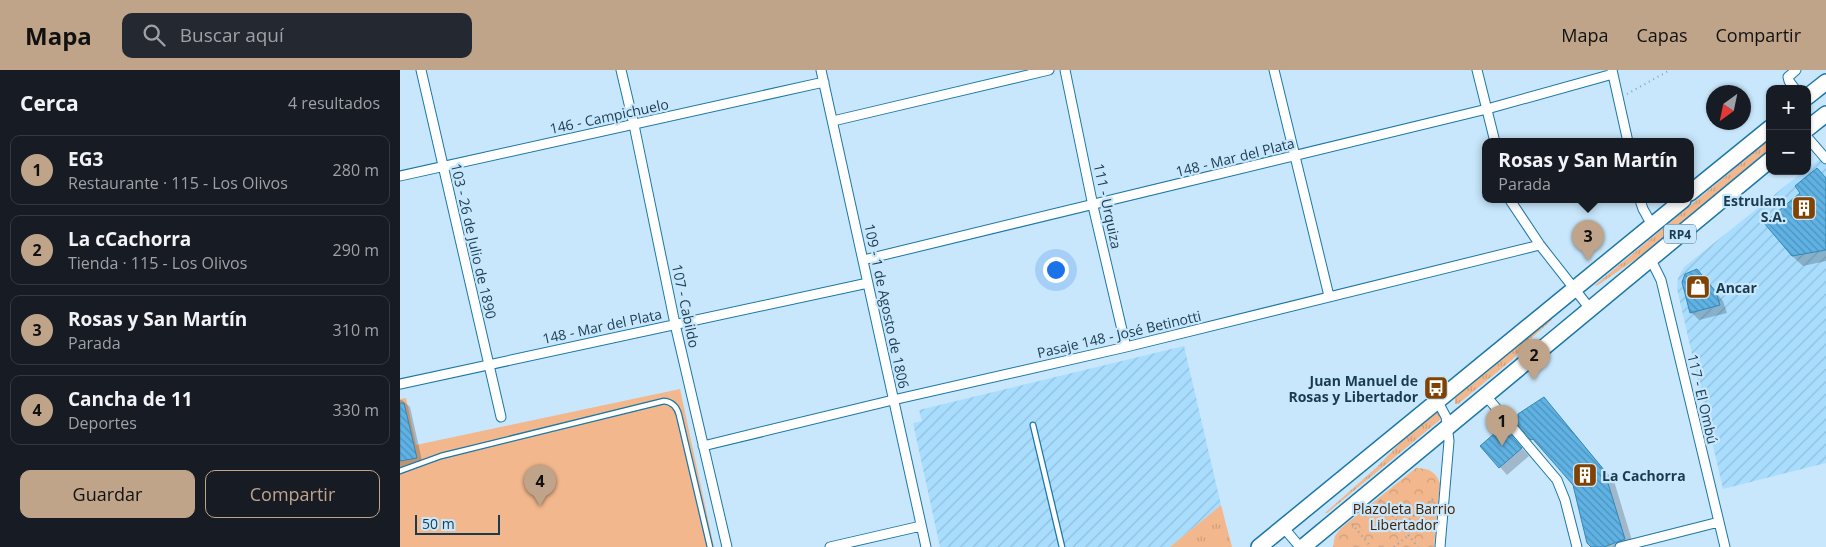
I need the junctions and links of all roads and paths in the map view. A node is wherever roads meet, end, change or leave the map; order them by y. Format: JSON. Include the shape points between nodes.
{"nodes":[{"id":1,"x":421,"y":70,"type":"edge"},
{"id":2,"x":621,"y":70,"type":"edge"},
{"id":3,"x":821,"y":70,"type":"edge"},
{"id":4,"x":1049,"y":70,"type":"edge"},
{"id":5,"x":1065,"y":70,"type":"edge"},
{"id":6,"x":1274,"y":70,"type":"edge"},
{"id":7,"x":1477,"y":70,"type":"edge"},
{"id":8,"x":1670,"y":70,"type":"edge"},
{"id":9,"x":1796,"y":70,"type":"edge"},
{"id":10,"x":1612,"y":72,"type":"edge"},
{"id":11,"x":824,"y":82,"type":"junction"},
{"id":12,"x":1826,"y":82,"type":"edge"},
{"id":13,"x":1792,"y":85,"type":"edge"},
{"id":14,"x":1811,"y":94,"type":"edge"},
{"id":15,"x":1618,"y":97,"type":"junction"},
{"id":16,"x":1487,"y":109,"type":"junction"},
{"id":17,"x":1826,"y":114,"type":"edge"},
{"id":18,"x":833,"y":121,"type":"junction"},
{"id":19,"x":634,"y":125,"type":"junction"},
{"id":20,"x":1811,"y":127,"type":"edge"},
{"id":21,"x":1768,"y":130,"type":"edge"},
{"id":22,"x":1494,"y":138,"type":"edge"},
{"id":23,"x":1627,"y":138,"type":"edge"},
{"id":24,"x":1811,"y":142,"type":"edge"},
{"id":25,"x":1295,"y":156,"type":"junction"},
{"id":26,"x":1826,"y":159,"type":"edge"},
{"id":27,"x":1766,"y":163,"type":"edge"},
{"id":28,"x":443,"y":166,"type":"junction"},
{"id":29,"x":400,"y":176,"type":"edge"},
{"id":30,"x":1694,"y":190,"type":"edge"},
{"id":31,"x":1512,"y":203,"type":"edge"},
{"id":32,"x":1641,"y":203,"type":"edge"},
{"id":33,"x":1679,"y":203,"type":"edge"},
{"id":34,"x":1093,"y":206,"type":"junction"},
{"id":35,"x":1652,"y":225,"type":"junction"},
{"id":36,"x":1540,"y":244,"type":"junction"},
{"id":37,"x":1650,"y":258,"type":"junction"},
{"id":38,"x":863,"y":260,"type":"junction"},
{"id":39,"x":868,"y":283,"type":"junction"},
{"id":40,"x":1574,"y":290,"type":"junction"},
{"id":41,"x":1329,"y":296,"type":"junction"},
{"id":42,"x":1591,"y":310,"type":"junction"},
{"id":43,"x":675,"y":324,"type":"junction"},
{"id":44,"x":1126,"y":347,"type":"junction"},
{"id":45,"x":488,"y":366,"type":"junction"},
{"id":46,"x":400,"y":384,"type":"edge"},
{"id":47,"x":1486,"y":396,"type":"junction"},
{"id":48,"x":893,"y":400,"type":"junction"},
{"id":49,"x":1437,"y":400,"type":"junction"},
{"id":50,"x":501,"y":418,"type":"dead end"},
{"id":51,"x":1034,"y":425,"type":"dead end"},
{"id":52,"x":1448,"y":427,"type":"junction"},
{"id":53,"x":703,"y":446,"type":"junction"},
{"id":54,"x":400,"y":471,"type":"edge"},
{"id":55,"x":1445,"y":488,"type":"junction"},
{"id":56,"x":1372,"y":490,"type":"junction"},
{"id":57,"x":1343,"y":514,"type":"junction"},
{"id":58,"x":1718,"y":522,"type":"junction"},
{"id":59,"x":921,"y":526,"type":"junction"},
{"id":60,"x":1402,"y":526,"type":"junction"},
{"id":61,"x":1283,"y":527,"type":"junction"},
{"id":62,"x":1409,"y":535,"type":"junction"},
{"id":63,"x":710,"y":547,"type":"edge"},
{"id":64,"x":727,"y":547,"type":"edge"},
{"id":65,"x":830,"y":547,"type":"edge"},
{"id":66,"x":926,"y":547,"type":"edge"},
{"id":67,"x":1062,"y":547,"type":"edge"},
{"id":68,"x":1259,"y":547,"type":"edge"},
{"id":69,"x":1302,"y":547,"type":"edge"},
{"id":70,"x":1371,"y":547,"type":"edge"},
{"id":71,"x":1394,"y":547,"type":"edge"},
{"id":72,"x":1418,"y":547,"type":"edge"},
{"id":73,"x":1440,"y":547,"type":"edge"},
{"id":74,"x":1577,"y":547,"type":"edge"},
{"id":75,"x":1620,"y":547,"type":"edge"},
{"id":76,"x":1725,"y":547,"type":"edge"}],
"edges":[{"from":1,"to":28,"type":"street","name":"103 - 26 de Julio de 1890"},
{"from":2,"to":19,"type":"street","name":"107 - Cabildo"},
{"from":3,"to":11,"type":"street","name":"109 - 1 de Agosto de 1806"},
{"from":4,"to":18,"type":"street"},
{"from":5,"to":34,"type":"street","name":"111 - Urquiza"},
{"from":6,"to":25,"type":"street"},
{"from":7,"to":16,"type":"street"},
{"from":8,"to":15,"type":"path"},
{"from":9,"to":13,"type":"street","via":[[1788,77]]},
{"from":10,"to":15,"type":"street"},
{"from":10,"to":16,"type":"street","name":"148 - Mar del Plata"},
{"from":11,"to":18,"type":"street","name":"109 - 1 de Agosto de 1806"},
{"from":11,"to":19,"type":"street","name":"146 - Campichuelo"},
{"from":12,"to":14,"type":"main road"},
{"from":15,"to":23,"type":"street"},
{"from":16,"to":22,"type":"street"},
{"from":16,"to":25,"type":"street","name":"148 - Mar del Plata"},
{"from":17,"to":20,"type":"main road"},
{"from":18,"to":38,"type":"street","name":"109 - 1 de Agosto de 1806"},
{"from":19,"to":28,"type":"street","name":"146 - Campichuelo"},
{"from":19,"to":43,"type":"street","name":"107 - Cabildo"},
{"from":21,"to":30,"type":"main road"},
{"from":24,"to":26,"type":"street"},
{"from":25,"to":34,"type":"street","name":"148 - Mar del Plata"},
{"from":25,"to":41,"type":"street"},
{"from":27,"to":37,"type":"main road","number":"RP4"},
{"from":28,"to":29,"type":"street","name":"146 - Campichuelo"},
{"from":28,"to":45,"type":"street","name":"103 - 26 de Julio de 1890"},
{"from":31,"to":36,"type":"street"},
{"from":32,"to":35,"type":"street"},
{"from":33,"to":35,"type":"main road","number":"RP4"},
{"from":34,"to":38,"type":"street","name":"148 - Mar del Plata"},
{"from":34,"to":44,"type":"street","name":"111 - Urquiza"},
{"from":35,"to":40,"type":"main road","number":"RP4"},
{"from":36,"to":40,"type":"street"},
{"from":36,"to":41,"type":"street","name":"Pasaje 148 - José Betinotti"},
{"from":37,"to":42,"type":"main road","number":"RP4"},
{"from":37,"to":58,"type":"street","name":"117 - El Ombú","via":[[1661,280]]},
{"from":38,"to":39,"type":"street","name":"109 - 1 de Agosto de 1806"},
{"from":39,"to":43,"type":"street","name":"148 - Mar del Plata"},
{"from":39,"to":48,"type":"street","name":"109 - 1 de Agosto de 1806"},
{"from":40,"to":42,"type":"street"},
{"from":40,"to":49,"type":"main road","number":"RP4"},
{"from":41,"to":44,"type":"street","name":"Pasaje 148 - José Betinotti"},
{"from":42,"to":47,"type":"main road","number":"RP4"},
{"from":43,"to":45,"type":"street","name":"148 - Mar del Plata"},
{"from":43,"to":53,"type":"street","name":"107 - Cabildo"},
{"from":44,"to":48,"type":"street","name":"Pasaje 148 - José Betinotti"},
{"from":45,"to":46,"type":"street","name":"148 - Mar del Plata"},
{"from":45,"to":50,"type":"street","name":"103 - 26 de Julio de 1890"},
{"from":47,"to":52,"type":"main road","number":"RP4"},
{"from":47,"to":74,"type":"street","via":[[1557,480]]},
{"from":48,"to":53,"type":"street","name":"Pasaje 148 - José Betinotti"},
{"from":48,"to":59,"type":"street","name":"109 - 1 de Agosto de 1806"},
{"from":49,"to":52,"type":"street"},
{"from":49,"to":61,"type":"main road","number":"RP4"},
{"from":51,"to":67,"type":"lane"},
{"from":52,"to":55,"type":"street"},
{"from":52,"to":56,"type":"main road","number":"RP4"},
{"from":53,"to":64,"type":"street","name":"107 - Cabildo"},
{"from":54,"to":63,"type":"lane","via":[[441,456],[670,402],[679,415]]},
{"from":55,"to":60,"type":"path"},
{"from":55,"to":73,"type":"street"},
{"from":56,"to":57,"type":"main road","number":"RP4"},
{"from":56,"to":60,"type":"path"},
{"from":57,"to":69,"type":"main road","number":"RP4"},
{"from":57,"to":70,"type":"path"},
{"from":58,"to":75,"type":"street"},
{"from":58,"to":76,"type":"street","name":"117 - El Ombú"},
{"from":59,"to":65,"type":"street"},
{"from":59,"to":66,"type":"street","name":"109 - 1 de Agosto de 1806"},
{"from":60,"to":62,"type":"path"},
{"from":61,"to":68,"type":"main road","number":"RP4"},
{"from":61,"to":69,"type":"street"},
{"from":62,"to":71,"type":"path"},
{"from":62,"to":72,"type":"path"}]}
